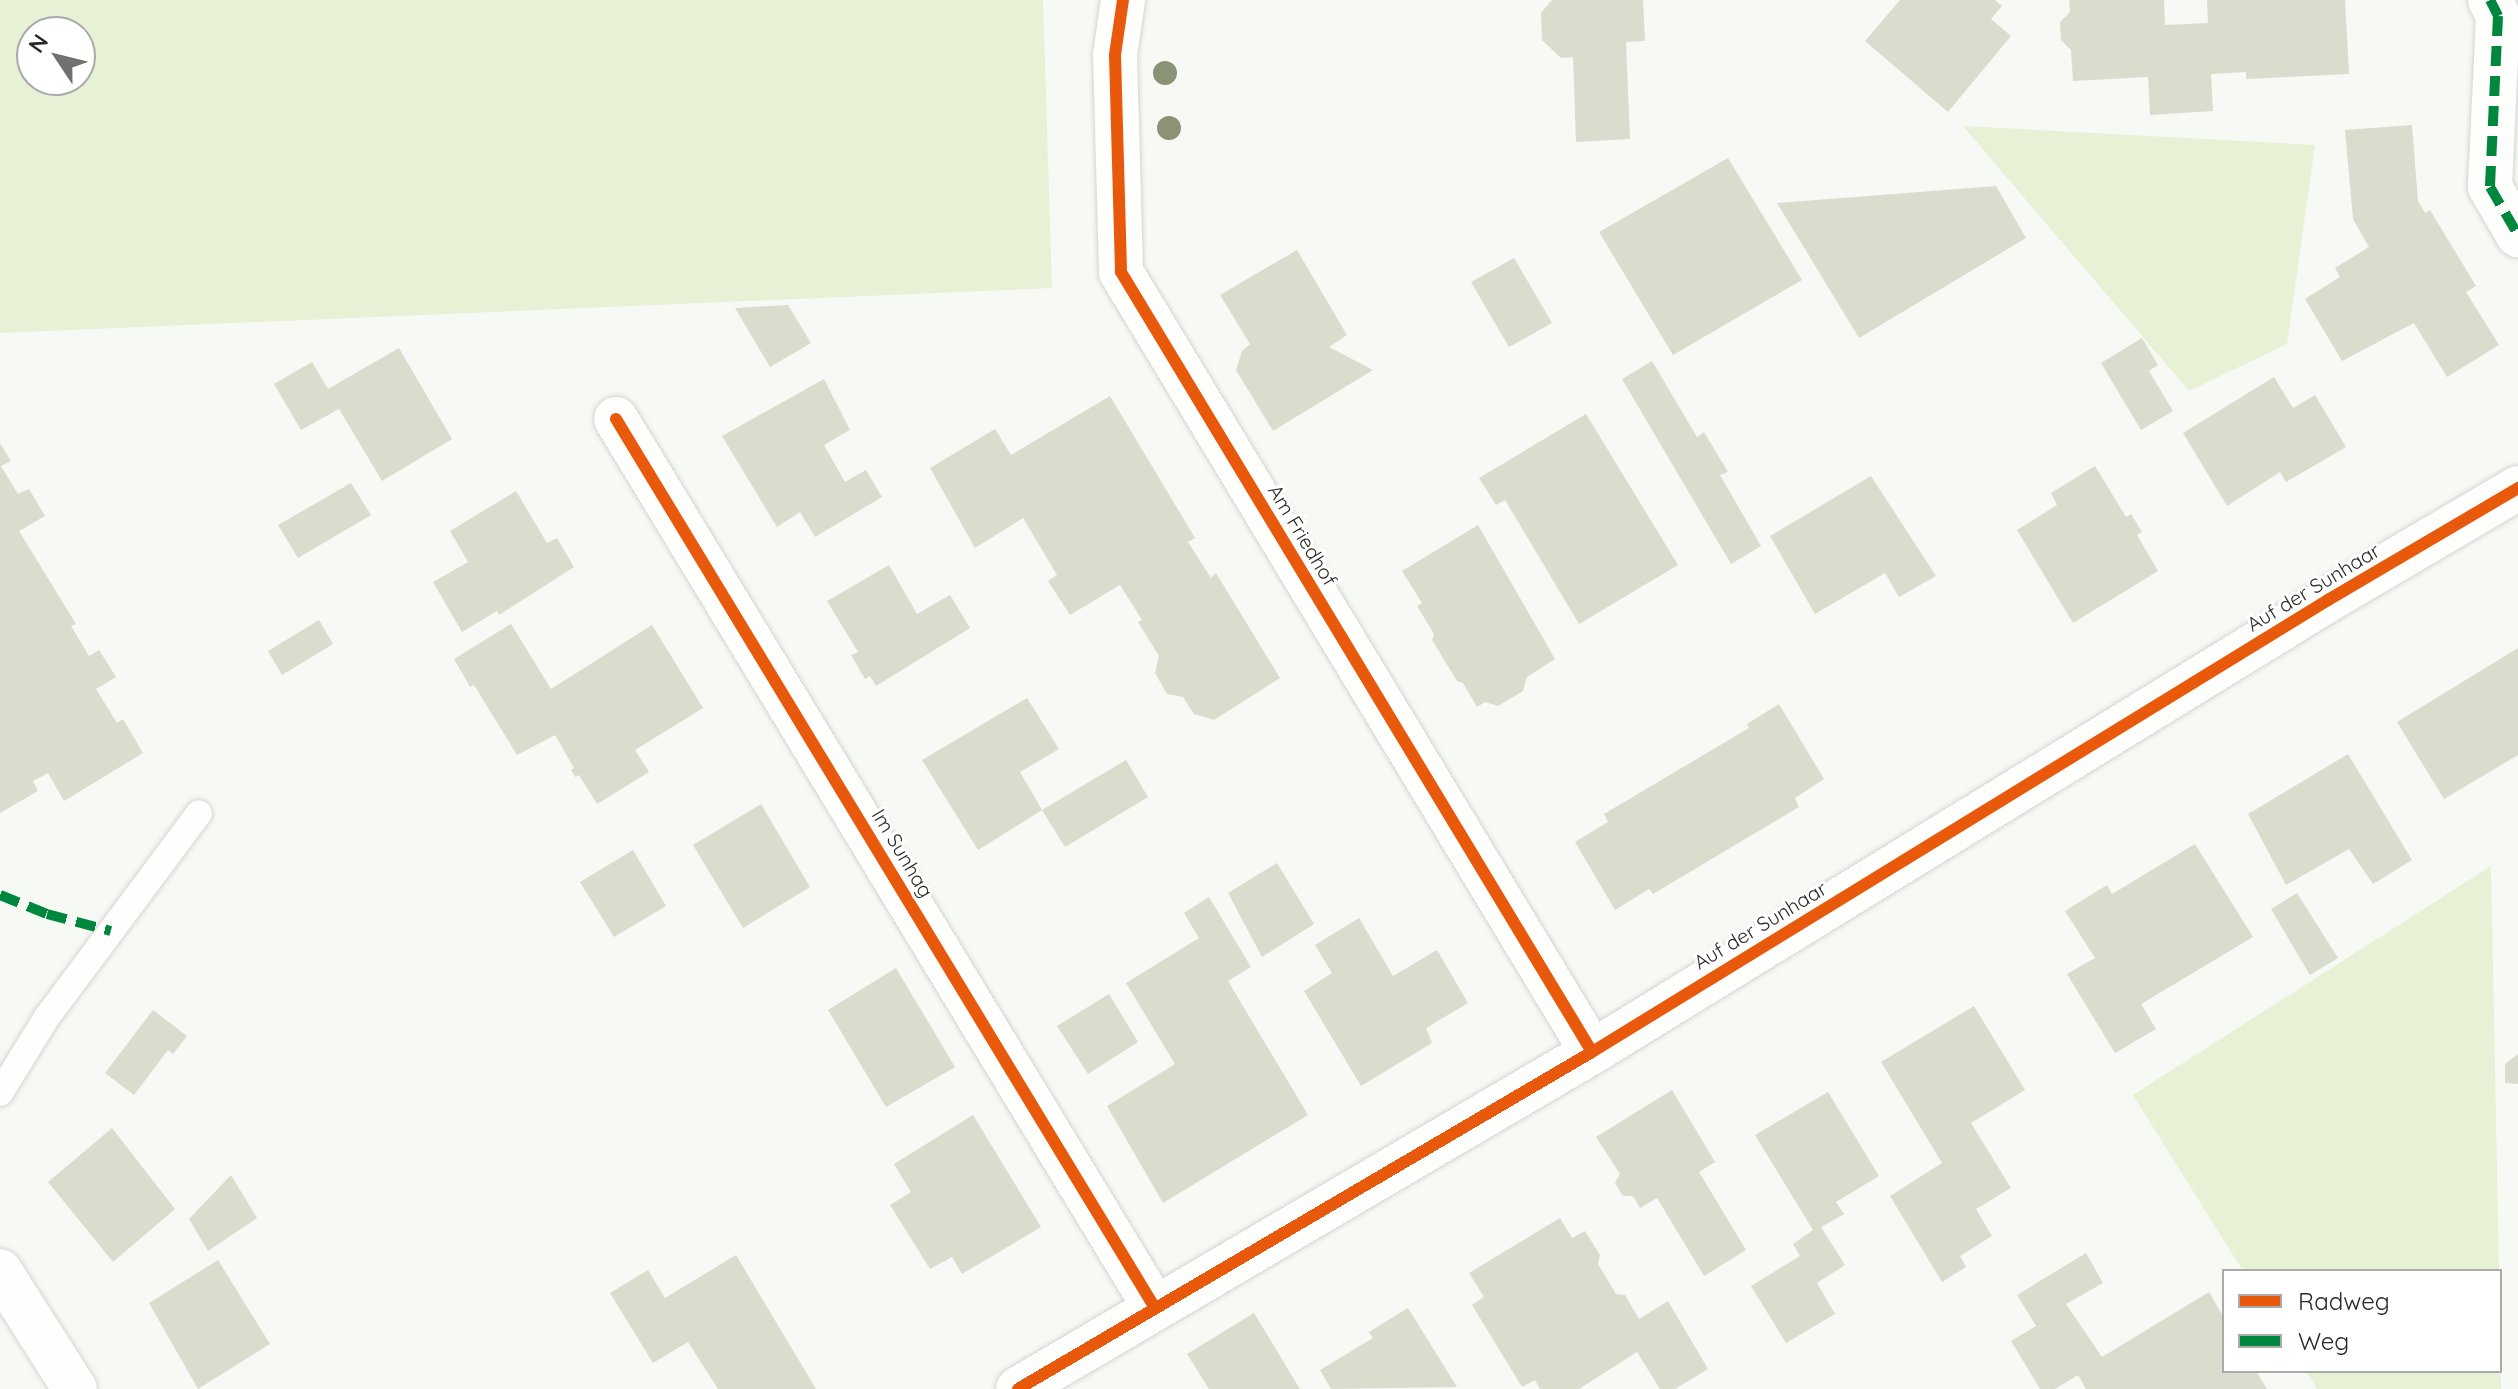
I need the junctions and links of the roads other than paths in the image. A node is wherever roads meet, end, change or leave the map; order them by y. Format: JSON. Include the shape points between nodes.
{"nodes":[{"id":1,"x":1123,"y":0,"type":"edge"},
{"id":2,"x":2490,"y":0,"type":"edge"},
{"id":3,"x":2518,"y":235,"type":"edge"},
{"id":4,"x":616,"y":419,"type":"dead end"},
{"id":5,"x":2518,"y":488,"type":"edge"},
{"id":6,"x":199,"y":813,"type":"dead end"},
{"id":7,"x":1592,"y":1052,"type":"junction"},
{"id":8,"x":0,"y":1093,"type":"edge"},
{"id":9,"x":0,"y":1271,"type":"edge"},
{"id":10,"x":1155,"y":1308,"type":"junction"},
{"id":11,"x":1075,"y":1374,"type":"edge"},
{"id":12,"x":75,"y":1389,"type":"edge"},
{"id":13,"x":1018,"y":1389,"type":"edge"}],
"edges":[{"from":1,"to":7,"type":"street","name":"Am Friedhof","via":[[1115,55],[1121,272]]},
{"from":2,"to":3,"type":"street","via":[[2498,16],[2490,187]]},
{"from":4,"to":10,"type":"street","name":"Im Sunhag"},
{"from":5,"to":7,"type":"street","name":"Auf der Sunhaar"},
{"from":6,"to":8,"type":"lane","via":[[47,1017]]},
{"from":7,"to":10,"type":"street","name":"Auf der Sunhaar"},
{"from":9,"to":12,"type":"street"},
{"from":10,"to":11,"type":"street","name":"Auf der Sunhaar"},
{"from":11,"to":13,"type":"street","name":"Auf der Sunhaar"}]}
